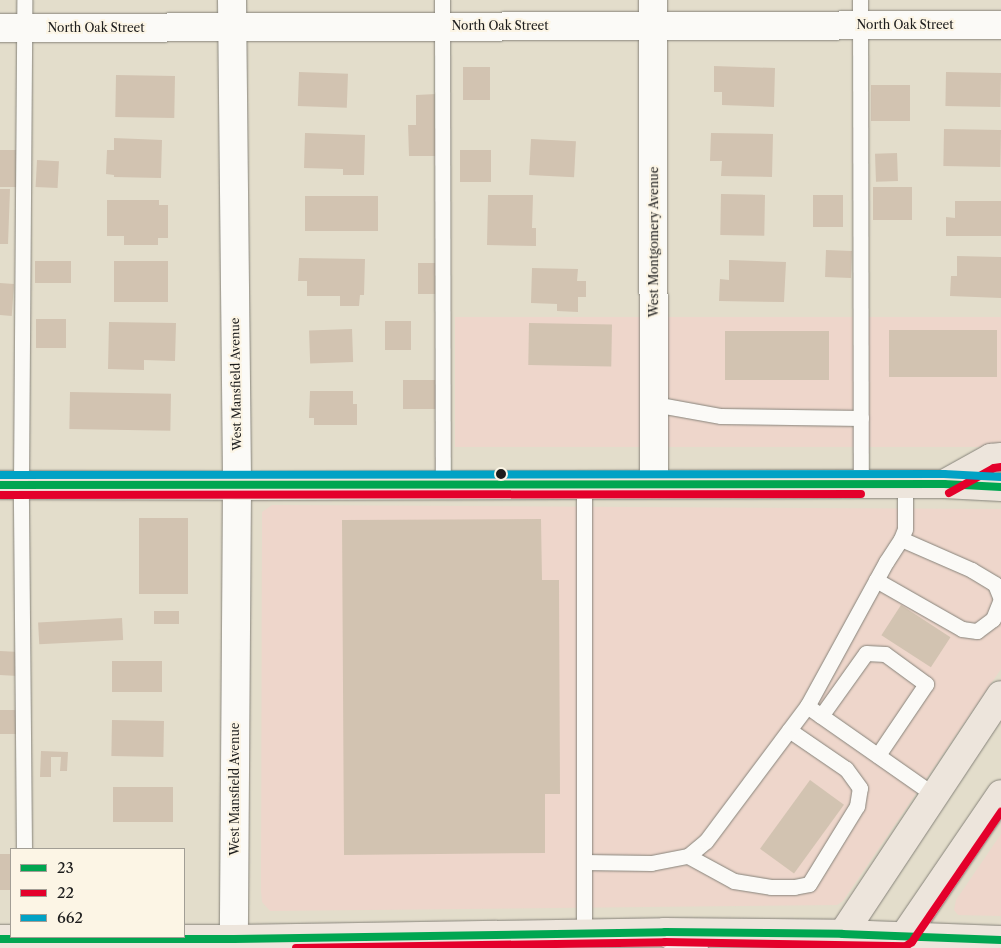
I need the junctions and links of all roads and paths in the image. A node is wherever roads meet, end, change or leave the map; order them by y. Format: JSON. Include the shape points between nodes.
{"nodes":[{"id":1,"x":24,"y":0,"type":"edge"},
{"id":2,"x":232,"y":0,"type":"edge"},
{"id":3,"x":442,"y":13,"type":"edge"},
{"id":4,"x":653,"y":13,"type":"edge"},
{"id":5,"x":860,"y":13,"type":"edge"},
{"id":6,"x":1001,"y":25,"type":"edge"},
{"id":7,"x":12,"y":28,"type":"edge"},
{"id":8,"x":232,"y":28,"type":"junction"},
{"id":9,"x":654,"y":404,"type":"junction"},
{"id":10,"x":861,"y":418,"type":"junction"},
{"id":11,"x":1001,"y":458,"type":"edge"},
{"id":12,"x":584,"y":484,"type":"junction"},
{"id":13,"x":654,"y":484,"type":"junction"},
{"id":14,"x":861,"y":484,"type":"junction"},
{"id":15,"x":905,"y":484,"type":"junction"},
{"id":16,"x":944,"y":484,"type":"junction"},
{"id":17,"x":10,"y":485,"type":"edge"},
{"id":18,"x":443,"y":485,"type":"junction"},
{"id":19,"x":237,"y":486,"type":"junction"},
{"id":20,"x":1001,"y":487,"type":"edge"},
{"id":21,"x":901,"y":539,"type":"junction"},
{"id":22,"x":876,"y":580,"type":"junction"},
{"id":23,"x":1001,"y":695,"type":"edge"},
{"id":24,"x":808,"y":706,"type":"junction"},
{"id":25,"x":821,"y":716,"type":"junction"},
{"id":26,"x":789,"y":730,"type":"junction"},
{"id":27,"x":878,"y":756,"type":"junction"},
{"id":28,"x":1001,"y":794,"type":"edge"},
{"id":29,"x":934,"y":795,"type":"junction"},
{"id":30,"x":24,"y":848,"type":"edge"},
{"id":31,"x":688,"y":856,"type":"junction"},
{"id":32,"x":584,"y":862,"type":"junction"},
{"id":33,"x":665,"y":932,"type":"junction"},
{"id":34,"x":584,"y":933,"type":"junction"},
{"id":35,"x":1001,"y":940,"type":"edge"},
{"id":36,"x":18,"y":941,"type":"edge"},
{"id":37,"x":837,"y":941,"type":"edge"},
{"id":38,"x":446,"y":942,"type":"edge"},
{"id":39,"x":483,"y":942,"type":"edge"},
{"id":40,"x":900,"y":942,"type":"edge"},
{"id":41,"x":234,"y":943,"type":"edge"},
{"id":42,"x":694,"y":948,"type":"edge"}],
"edges":[{"from":1,"to":7,"type":"lane"},
{"from":2,"to":8,"type":"street","name":"West Mansfield Avenue"},
{"from":3,"to":4,"type":"street","name":"North Oak Street"},
{"from":3,"to":8,"type":"street","name":"North Oak Street"},
{"from":3,"to":18,"type":"lane"},
{"from":4,"to":5,"type":"street","name":"North Oak Street"},
{"from":4,"to":9,"type":"street","name":"West Montgomery Avenue"},
{"from":5,"to":6,"type":"street","name":"North Oak Street"},
{"from":5,"to":10,"type":"lane"},
{"from":7,"to":8,"type":"street","name":"North Oak Street"},
{"from":7,"to":17,"type":"lane"},
{"from":8,"to":19,"type":"street","name":"West Mansfield Avenue"},
{"from":9,"to":10,"type":"lane","via":[[721,416]]},
{"from":9,"to":13,"type":"street","name":"West Montgomery Avenue"},
{"from":10,"to":14,"type":"lane"},
{"from":11,"to":16,"type":"main road","via":[[991,458]]},
{"from":12,"to":13,"type":"main road"},
{"from":12,"to":18,"type":"main road"},
{"from":12,"to":32,"type":"lane"},
{"from":13,"to":14,"type":"main road"},
{"from":14,"to":15,"type":"main road"},
{"from":15,"to":16,"type":"main road"},
{"from":15,"to":21,"type":"lane","via":[[905,529]]},
{"from":16,"to":20,"type":"main road"},
{"from":17,"to":19,"type":"main road"},
{"from":17,"to":30,"type":"lane"},
{"from":18,"to":19,"type":"main road"},
{"from":19,"to":41,"type":"street","name":"West Mansfield Avenue"},
{"from":21,"to":22,"type":"lane"},
{"from":21,"to":22,"type":"lane","via":[[972,570],[995,584],[1001,599],[992,619],[977,631],[962,629]]},
{"from":22,"to":24,"type":"lane"},
{"from":23,"to":29,"type":"main road"},
{"from":24,"to":25,"type":"lane"},
{"from":24,"to":26,"type":"lane"},
{"from":25,"to":27,"type":"lane"},
{"from":25,"to":27,"type":"lane","via":[[866,653],[885,654],[926,684]]},
{"from":26,"to":31,"type":"lane","via":[[706,841]]},
{"from":26,"to":31,"type":"lane","via":[[846,769],[860,788],[858,806],[809,884],[771,887],[734,881]]},
{"from":27,"to":29,"type":"lane"},
{"from":28,"to":40,"type":"main road"},
{"from":29,"to":37,"type":"main road"},
{"from":31,"to":32,"type":"lane","via":[[651,863]]},
{"from":32,"to":34,"type":"lane"},
{"from":33,"to":34,"type":"main road"},
{"from":33,"to":37,"type":"main road"},
{"from":33,"to":42,"type":"main road"},
{"from":34,"to":39,"type":"main road"},
{"from":35,"to":40,"type":"main road"},
{"from":36,"to":41,"type":"main road"},
{"from":37,"to":40,"type":"main road"},
{"from":38,"to":39,"type":"main road"},
{"from":38,"to":41,"type":"main road"}]}
